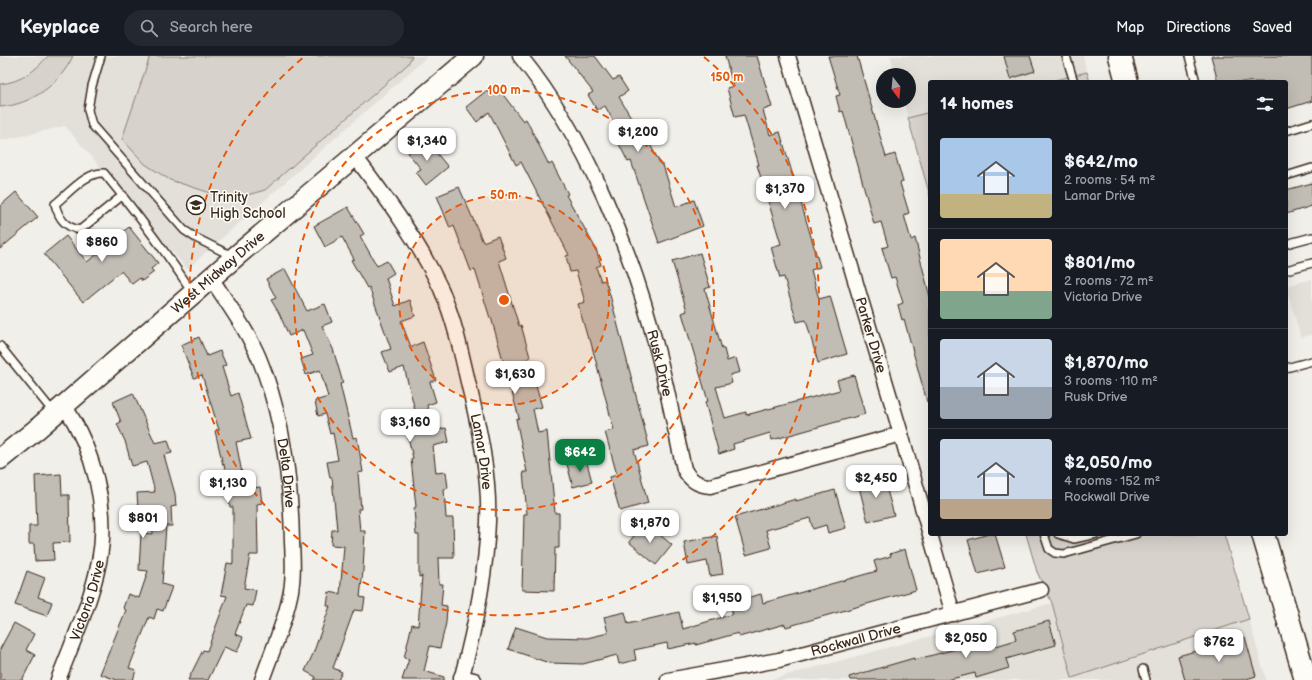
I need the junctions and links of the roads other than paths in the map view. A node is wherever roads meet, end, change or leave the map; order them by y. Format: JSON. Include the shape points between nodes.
{"nodes":[{"id":1,"x":101,"y":56,"type":"edge"},
{"id":2,"x":473,"y":56,"type":"edge"},
{"id":3,"x":520,"y":56,"type":"edge"},
{"id":4,"x":788,"y":56,"type":"edge"},
{"id":5,"x":1066,"y":56,"type":"edge"},
{"id":6,"x":1120,"y":56,"type":"edge"},
{"id":7,"x":1189,"y":56,"type":"edge"},
{"id":8,"x":1073,"y":80,"type":"edge"},
{"id":9,"x":1126,"y":80,"type":"edge"},
{"id":10,"x":1195,"y":80,"type":"edge"},
{"id":11,"x":1312,"y":123,"type":"edge"},
{"id":12,"x":1288,"y":130,"type":"edge"},
{"id":13,"x":354,"y":156,"type":"junction"},
{"id":14,"x":1312,"y":168,"type":"edge"},
{"id":15,"x":1288,"y":175,"type":"edge"},
{"id":16,"x":123,"y":196,"type":"junction"},
{"id":17,"x":1312,"y":237,"type":"edge"},
{"id":18,"x":1288,"y":243,"type":"edge"},
{"id":19,"x":235,"y":257,"type":"junction"},
{"id":20,"x":1312,"y":263,"type":"edge"},
{"id":21,"x":1288,"y":269,"type":"edge"},
{"id":22,"x":211,"y":278,"type":"junction"},
{"id":23,"x":193,"y":293,"type":"junction"},
{"id":24,"x":0,"y":346,"type":"edge"},
{"id":25,"x":1312,"y":361,"type":"edge"},
{"id":26,"x":1288,"y":367,"type":"edge"},
{"id":27,"x":59,"y":409,"type":"junction"},
{"id":28,"x":901,"y":434,"type":"junction"},
{"id":29,"x":0,"y":459,"type":"edge"},
{"id":30,"x":928,"y":527,"type":"edge"},
{"id":31,"x":930,"y":536,"type":"edge"},
{"id":32,"x":1045,"y":536,"type":"edge"},
{"id":33,"x":1064,"y":536,"type":"edge"},
{"id":34,"x":1087,"y":536,"type":"edge"},
{"id":35,"x":1129,"y":536,"type":"edge"},
{"id":36,"x":1263,"y":536,"type":"edge"},
{"id":37,"x":1041,"y":590,"type":"dead end"},
{"id":38,"x":953,"y":614,"type":"junction"},
{"id":39,"x":1143,"y":670,"type":"dead end"},
{"id":40,"x":465,"y":679,"type":"edge"},
{"id":41,"x":1312,"y":679,"type":"edge"},
{"id":42,"x":58,"y":680,"type":"edge"},
{"id":43,"x":262,"y":680,"type":"edge"},
{"id":44,"x":668,"y":680,"type":"edge"},
{"id":45,"x":1146,"y":680,"type":"edge"},
{"id":46,"x":1308,"y":680,"type":"edge"}],
"edges":[{"from":1,"to":19,"type":"lane","via":[[88,110],[92,125],[184,230]]},
{"from":2,"to":13,"type":"street","name":"West Midway Drive"},
{"from":3,"to":28,"type":"street","name":"Rusk Drive","via":[[553,102],[588,165],[631,262],[658,353],[684,469],[690,479],[701,485],[710,486]]},
{"from":4,"to":28,"type":"street","name":"Parker Drive"},
{"from":5,"to":8,"type":"lane"},
{"from":6,"to":9,"type":"main road"},
{"from":7,"to":10,"type":"lane"},
{"from":11,"to":12,"type":"lane"},
{"from":13,"to":19,"type":"street","name":"West Midway Drive"},
{"from":13,"to":40,"type":"street","name":"Lamar Drive","via":[[396,210],[441,290],[456,330],[474,406],[486,485],[488,522],[477,620]]},
{"from":14,"to":15,"type":"lane"},
{"from":16,"to":16,"type":"lane","via":[[80,230],[69,228],[57,213],[55,204],[98,172],[104,173]]},
{"from":16,"to":23,"type":"lane","via":[[156,237]]},
{"from":17,"to":18,"type":"lane"},
{"from":19,"to":22,"type":"street","name":"West Midway Drive"},
{"from":20,"to":21,"type":"lane"},
{"from":22,"to":23,"type":"street","name":"West Midway Drive"},
{"from":22,"to":43,"type":"street","name":"Delta Drive","via":[[240,322],[259,358],[280,429],[290,484],[293,564],[290,598]]},
{"from":23,"to":27,"type":"street","name":"West Midway Drive"},
{"from":24,"to":27,"type":"lane"},
{"from":25,"to":26,"type":"lane"},
{"from":27,"to":29,"type":"street","name":"West Midway Drive"},
{"from":27,"to":42,"type":"street","name":"Victoria Drive","via":[[76,424],[97,476],[102,538],[90,596]]},
{"from":28,"to":30,"type":"street","name":"Parker Drive"},
{"from":31,"to":38,"type":"street","name":"Parker Drive"},
{"from":32,"to":35,"type":"lane","via":[[1049,549],[1064,554]]},
{"from":33,"to":34,"type":"lane","via":[[1074,539]]},
{"from":36,"to":46,"type":"main road"},
{"from":37,"to":38,"type":"street","name":"Rockwall Drive"},
{"from":38,"to":44,"type":"street","name":"Rockwall Drive","via":[[779,660]]},
{"from":39,"to":45,"type":"lane"},
{"from":41,"to":46,"type":"street"}]}
